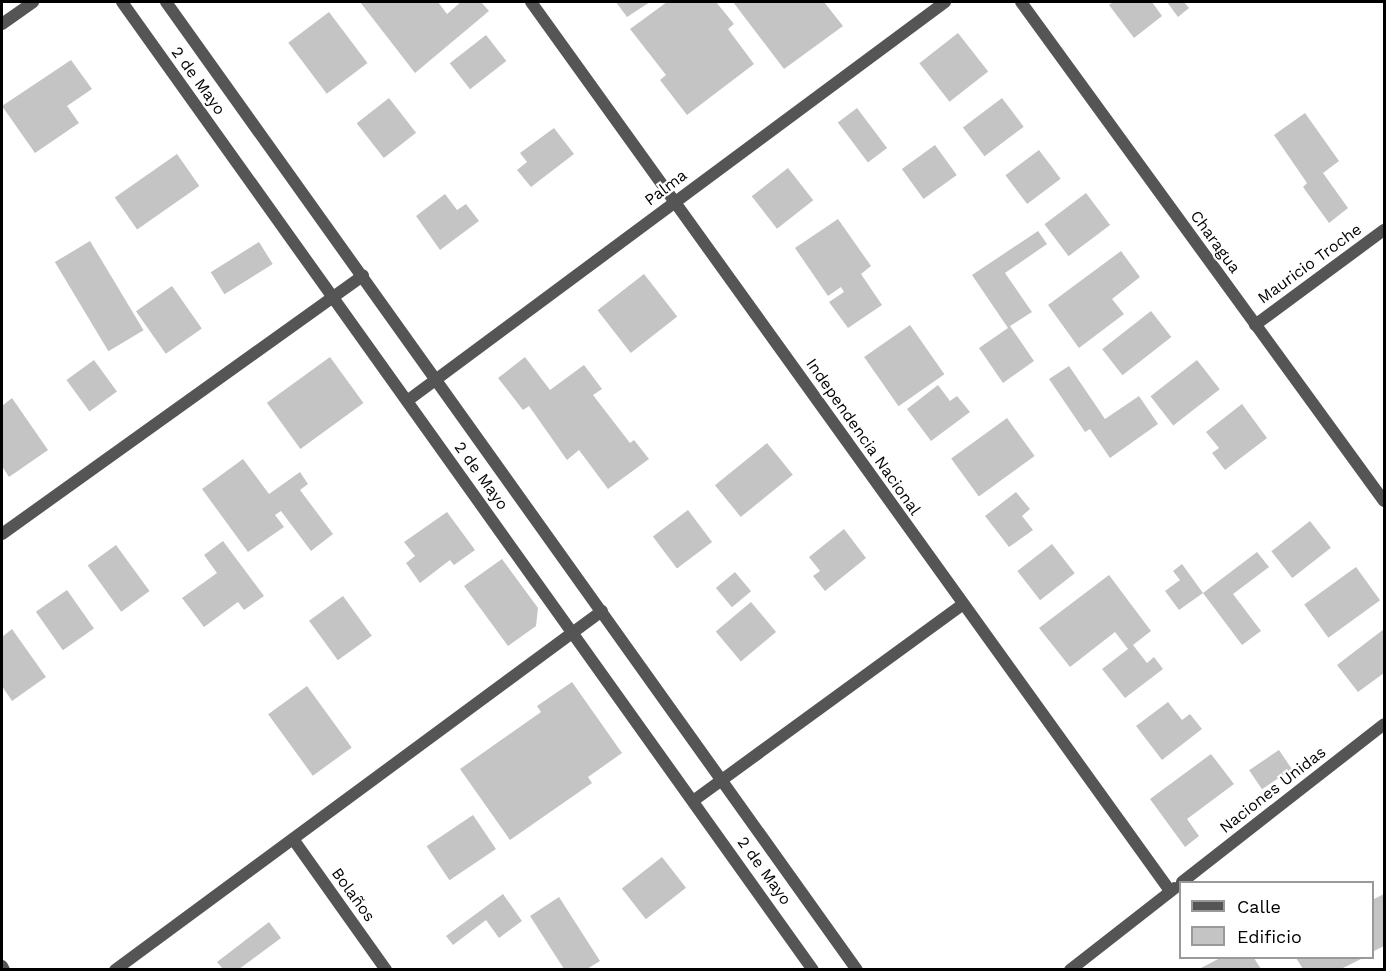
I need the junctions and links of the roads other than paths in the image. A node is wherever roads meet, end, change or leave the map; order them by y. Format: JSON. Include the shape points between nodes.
{"nodes":[{"id":1,"x":33,"y":2,"type":"edge"},
{"id":2,"x":122,"y":2,"type":"edge"},
{"id":3,"x":166,"y":2,"type":"edge"},
{"id":4,"x":531,"y":2,"type":"edge"},
{"id":5,"x":945,"y":2,"type":"edge"},
{"id":6,"x":1021,"y":2,"type":"edge"},
{"id":7,"x":2,"y":24,"type":"edge"},
{"id":8,"x":675,"y":202,"type":"junction"},
{"id":9,"x":1384,"y":230,"type":"edge"},
{"id":10,"x":363,"y":276,"type":"junction"},
{"id":11,"x":333,"y":297,"type":"junction"},
{"id":12,"x":1255,"y":325,"type":"junction"},
{"id":13,"x":436,"y":379,"type":"junction"},
{"id":14,"x":407,"y":401,"type":"junction"},
{"id":15,"x":1384,"y":501,"type":"edge"},
{"id":16,"x":2,"y":534,"type":"edge"},
{"id":17,"x":962,"y":605,"type":"junction"},
{"id":18,"x":602,"y":611,"type":"junction"},
{"id":19,"x":573,"y":633,"type":"junction"},
{"id":20,"x":1384,"y":724,"type":"edge"},
{"id":21,"x":722,"y":780,"type":"junction"},
{"id":22,"x":693,"y":801,"type":"junction"},
{"id":23,"x":292,"y":839,"type":"junction"},
{"id":24,"x":1184,"y":881,"type":"edge"},
{"id":25,"x":1178,"y":886,"type":"edge"},
{"id":26,"x":116,"y":969,"type":"edge"},
{"id":27,"x":386,"y":969,"type":"edge"},
{"id":28,"x":813,"y":969,"type":"edge"},
{"id":29,"x":857,"y":969,"type":"edge"},
{"id":30,"x":1070,"y":969,"type":"edge"}],
"edges":[{"from":1,"to":7,"type":"street"},
{"from":2,"to":11,"type":"street","name":"2 de Mayo"},
{"from":3,"to":10,"type":"street","name":"2 de Mayo"},
{"from":4,"to":8,"type":"street","name":"Independencia Nacional"},
{"from":5,"to":8,"type":"street","name":"Palma"},
{"from":6,"to":12,"type":"street","name":"Charagua"},
{"from":8,"to":13,"type":"street","name":"Palma"},
{"from":8,"to":17,"type":"street","name":"Independencia Nacional"},
{"from":9,"to":12,"type":"street","name":"Mauricio Troche"},
{"from":10,"to":11,"type":"street"},
{"from":10,"to":13,"type":"street","name":"2 de Mayo"},
{"from":11,"to":14,"type":"street","name":"2 de Mayo"},
{"from":11,"to":16,"type":"street"},
{"from":12,"to":15,"type":"street","name":"Charagua"},
{"from":13,"to":14,"type":"street","name":"Palma"},
{"from":13,"to":18,"type":"street","name":"2 de Mayo"},
{"from":14,"to":19,"type":"street","name":"2 de Mayo"},
{"from":17,"to":21,"type":"street"},
{"from":17,"to":25,"type":"street","name":"Independencia Nacional"},
{"from":18,"to":19,"type":"street"},
{"from":18,"to":21,"type":"street","name":"2 de Mayo"},
{"from":19,"to":22,"type":"street","name":"2 de Mayo"},
{"from":19,"to":23,"type":"street"},
{"from":20,"to":24,"type":"street","name":"Naciones Unidas"},
{"from":21,"to":22,"type":"street"},
{"from":21,"to":29,"type":"street","name":"2 de Mayo"},
{"from":22,"to":28,"type":"street","name":"2 de Mayo"},
{"from":23,"to":26,"type":"street"},
{"from":23,"to":27,"type":"street","name":"Bolaños"},
{"from":25,"to":30,"type":"street","name":"Naciones Unidas"}]}
